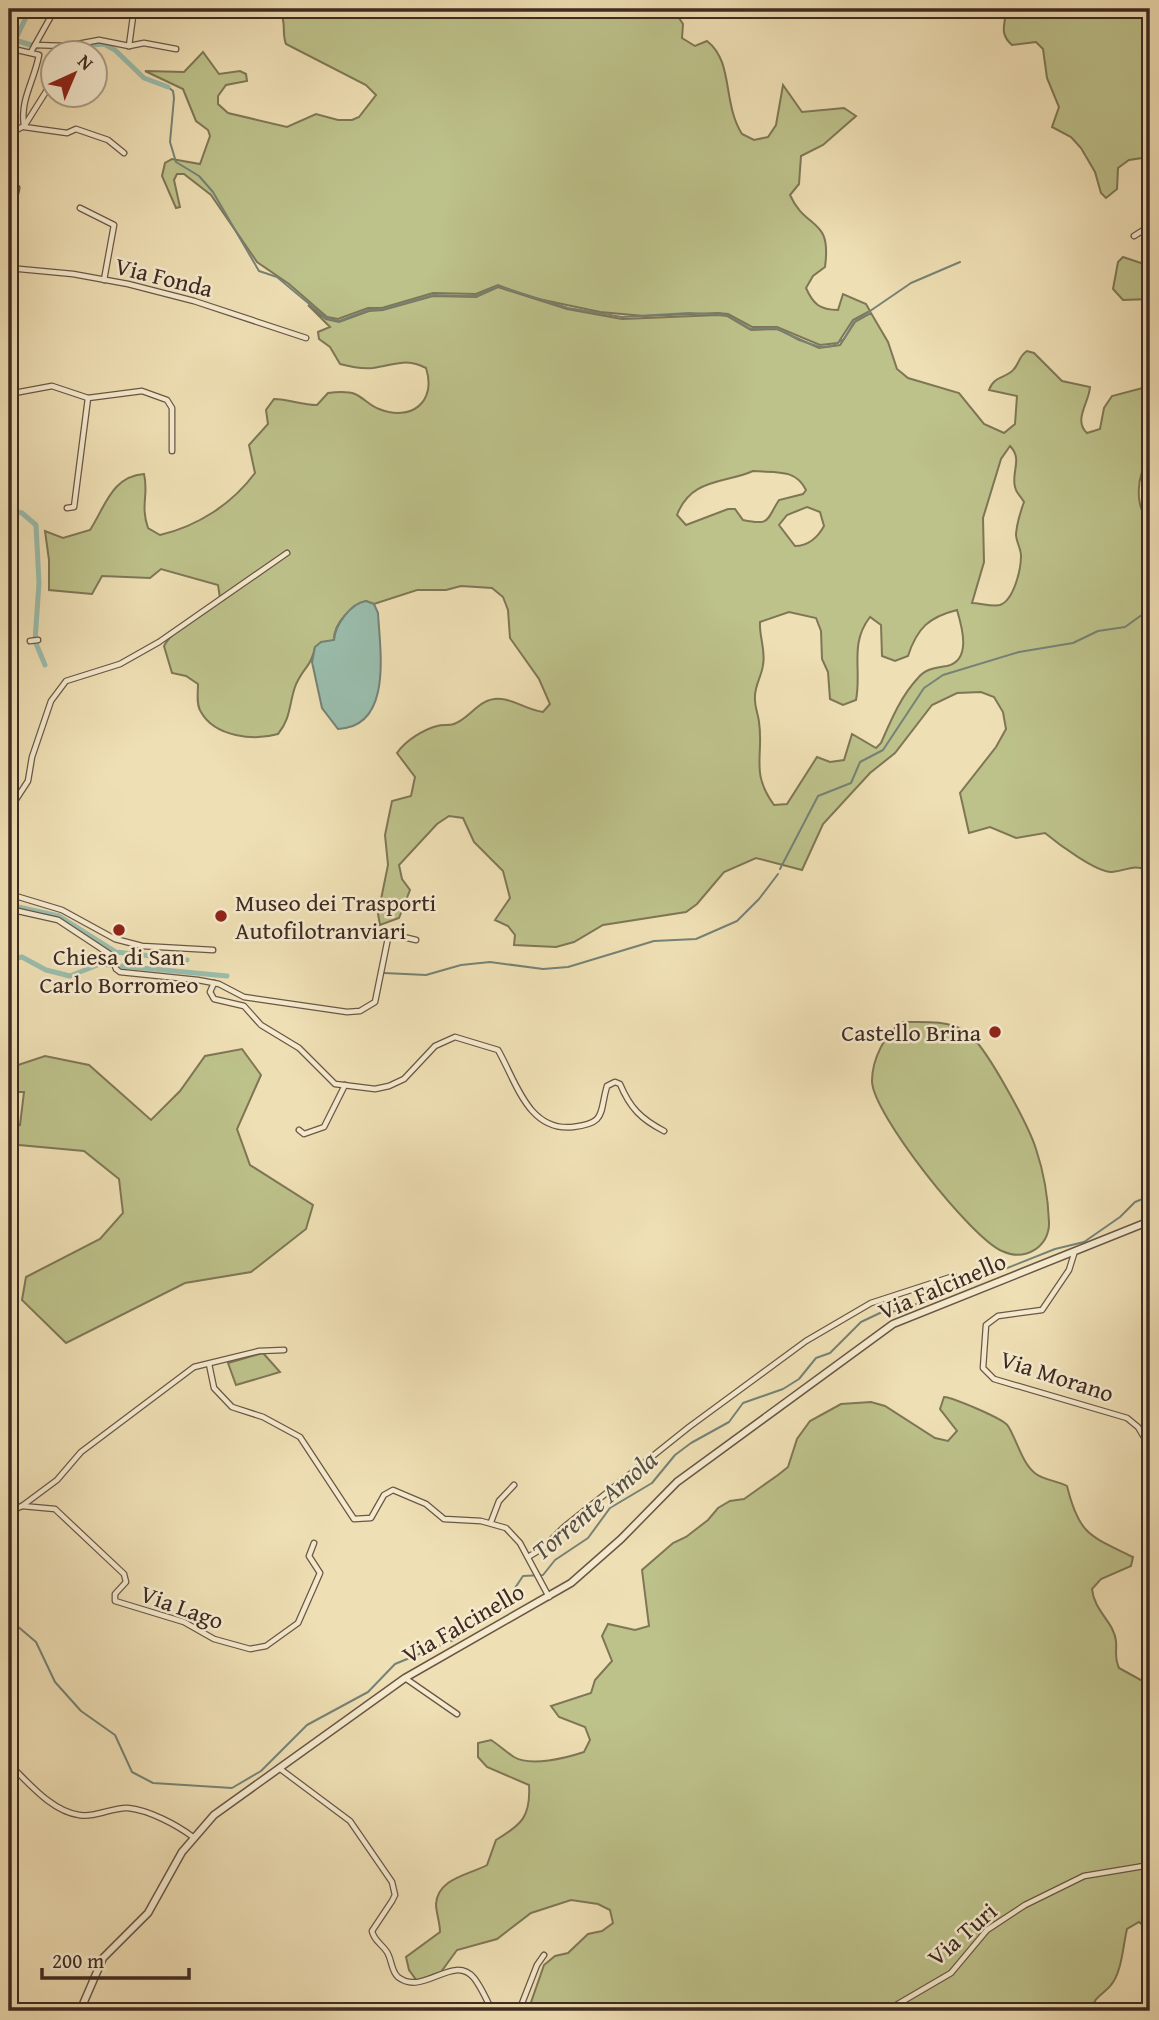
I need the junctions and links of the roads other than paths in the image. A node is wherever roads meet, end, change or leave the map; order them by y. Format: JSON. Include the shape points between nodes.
{"nodes":[{"id":1,"x":55,"y":9,"type":"edge"},
{"id":2,"x":134,"y":9,"type":"edge"},
{"id":3,"x":129,"y":46,"type":"junction"},
{"id":4,"x":34,"y":47,"type":"junction"},
{"id":5,"x":9,"y":48,"type":"edge"},
{"id":6,"x":176,"y":49,"type":"dead end"},
{"id":7,"x":16,"y":51,"type":"junction"},
{"id":8,"x":9,"y":58,"type":"edge"},
{"id":9,"x":38,"y":104,"type":"edge"},
{"id":10,"x":24,"y":126,"type":"junction"},
{"id":11,"x":9,"y":134,"type":"edge"},
{"id":12,"x":124,"y":153,"type":"dead end"},
{"id":13,"x":18,"y":188,"type":"dead end"},
{"id":14,"x":80,"y":208,"type":"dead end"},
{"id":15,"x":9,"y":225,"type":"edge"},
{"id":16,"x":1150,"y":226,"type":"edge"},
{"id":17,"x":1134,"y":236,"type":"dead end"},
{"id":18,"x":9,"y":268,"type":"edge"},
{"id":19,"x":104,"y":279,"type":"junction"},
{"id":20,"x":306,"y":338,"type":"dead end"},
{"id":21,"x":9,"y":394,"type":"edge"},
{"id":22,"x":88,"y":398,"type":"junction"},
{"id":23,"x":172,"y":451,"type":"dead end"},
{"id":24,"x":67,"y":508,"type":"dead end"},
{"id":25,"x":286,"y":553,"type":"dead end"},
{"id":26,"x":38,"y":640,"type":"dead end"},
{"id":27,"x":30,"y":641,"type":"dead end"},
{"id":28,"x":9,"y":842,"type":"edge"},
{"id":29,"x":9,"y":894,"type":"edge"},
{"id":30,"x":9,"y":909,"type":"edge"},
{"id":31,"x":416,"y":940,"type":"dead end"},
{"id":32,"x":213,"y":950,"type":"dead end"},
{"id":33,"x":214,"y":983,"type":"junction"},
{"id":34,"x":345,"y":1085,"type":"junction"},
{"id":35,"x":299,"y":1130,"type":"dead end"},
{"id":36,"x":664,"y":1131,"type":"dead end"},
{"id":37,"x":1150,"y":1221,"type":"edge"},
{"id":38,"x":1074,"y":1254,"type":"junction"},
{"id":39,"x":954,"y":1276,"type":"dead end"},
{"id":40,"x":284,"y":1350,"type":"dead end"},
{"id":41,"x":209,"y":1364,"type":"junction"},
{"id":42,"x":1150,"y":1447,"type":"edge"},
{"id":43,"x":514,"y":1485,"type":"dead end"},
{"id":44,"x":22,"y":1506,"type":"junction"},
{"id":45,"x":9,"y":1512,"type":"edge"},
{"id":46,"x":491,"y":1522,"type":"junction"},
{"id":47,"x":314,"y":1543,"type":"dead end"},
{"id":48,"x":529,"y":1559,"type":"junction"},
{"id":49,"x":548,"y":1595,"type":"junction"},
{"id":50,"x":405,"y":1678,"type":"junction"},
{"id":51,"x":457,"y":1714,"type":"dead end"},
{"id":52,"x":9,"y":1764,"type":"edge"},
{"id":53,"x":278,"y":1768,"type":"junction"},
{"id":54,"x":193,"y":1837,"type":"junction"},
{"id":55,"x":1150,"y":1865,"type":"edge"},
{"id":56,"x":544,"y":1955,"type":"dead end"},
{"id":57,"x":80,"y":2011,"type":"edge"},
{"id":58,"x":492,"y":2011,"type":"edge"},
{"id":59,"x":519,"y":2011,"type":"edge"},
{"id":60,"x":886,"y":2011,"type":"edge"}],
"edges":[{"from":1,"to":4,"type":"street"},
{"from":2,"to":3,"type":"street"},
{"from":3,"to":4,"type":"street","via":[[99,40]]},
{"from":3,"to":6,"type":"street","via":[[144,43]]},
{"from":4,"to":7,"type":"street"},
{"from":4,"to":10,"type":"street","via":[[39,55],[21,106]]},
{"from":5,"to":7,"type":"street"},
{"from":7,"to":8,"type":"street"},
{"from":9,"to":10,"type":"street"},
{"from":10,"to":11,"type":"street"},
{"from":10,"to":12,"type":"street","via":[[67,133],[76,129],[108,140]]},
{"from":13,"to":15,"type":"street"},
{"from":14,"to":19,"type":"street","via":[[114,225]]},
{"from":16,"to":17,"type":"street"},
{"from":18,"to":19,"type":"street","name":"Via Fonda"},
{"from":19,"to":20,"type":"street","name":"Via Fonda","via":[[194,301]]},
{"from":21,"to":22,"type":"street","via":[[52,386]]},
{"from":22,"to":23,"type":"street","via":[[142,391],[167,400],[172,408]]},
{"from":22,"to":24,"type":"street","via":[[74,507]]},
{"from":25,"to":28,"type":"street","via":[[159,642],[120,664],[66,681],[51,701],[28,781],[13,804]]},
{"from":26,"to":27,"type":"street"},
{"from":29,"to":32,"type":"street","via":[[62,910],[114,939],[177,950]]},
{"from":30,"to":33,"type":"street","via":[[58,920],[111,955],[120,972]]},
{"from":31,"to":33,"type":"street","via":[[395,935],[387,939],[377,995],[360,1012],[244,997]]},
{"from":33,"to":34,"type":"street","via":[[214,999],[244,1006],[261,1025],[299,1048],[329,1080]]},
{"from":34,"to":35,"type":"street","via":[[324,1128],[304,1134]]},
{"from":34,"to":36,"type":"street","via":[[389,1086],[404,1079],[435,1046],[455,1037],[465,1038],[498,1050],[536,1116],[551,1126],[594,1122],[600,1117],[607,1086],[615,1082],[639,1117]]},
{"from":37,"to":38,"type":"street","name":"Via Falcinello"},
{"from":38,"to":42,"type":"street","name":"Via Morano","via":[[1069,1270],[1042,1310],[998,1316],[986,1325],[983,1368],[994,1378],[1127,1418],[1138,1426]]},
{"from":38,"to":49,"type":"street","name":"Via Falcinello","via":[[893,1324],[677,1482],[621,1539]]},
{"from":39,"to":48,"type":"street","name":"Via Falcinello","via":[[871,1303],[806,1340],[689,1427]]},
{"from":40,"to":41,"type":"street"},
{"from":41,"to":44,"type":"street","via":[[194,1367],[173,1382],[81,1452],[57,1480]]},
{"from":41,"to":46,"type":"street","via":[[211,1382],[223,1400],[300,1437],[354,1519],[371,1518],[393,1490],[426,1504],[444,1519]]},
{"from":43,"to":46,"type":"street","via":[[499,1501]]},
{"from":44,"to":45,"type":"street"},
{"from":44,"to":47,"type":"street","name":"Via Lago","via":[[55,1509],[124,1574],[126,1581],[115,1601],[250,1649],[265,1646],[298,1623],[320,1573],[309,1556]]},
{"from":46,"to":48,"type":"street","via":[[511,1532]]},
{"from":48,"to":49,"type":"street"},
{"from":49,"to":50,"type":"street","name":"Via Falcinello"},
{"from":50,"to":51,"type":"street"},
{"from":50,"to":53,"type":"street","name":"Via Falcinello"},
{"from":52,"to":54,"type":"street","via":[[65,1810],[80,1815],[129,1808],[180,1827]]},
{"from":53,"to":54,"type":"street","name":"Via Falcinello","via":[[204,1823]]},
{"from":53,"to":58,"type":"street","via":[[350,1821],[392,1882],[392,1901],[372,1931],[388,1953],[395,1974],[415,1983],[447,1971],[466,1972]]},
{"from":54,"to":57,"type":"street","name":"Via Falcinello","via":[[148,1913],[103,1958]]},
{"from":55,"to":60,"type":"street","name":"Via Turi","via":[[1084,1876],[1025,1905],[986,1930],[951,1972]]},
{"from":56,"to":59,"type":"street"}]}
